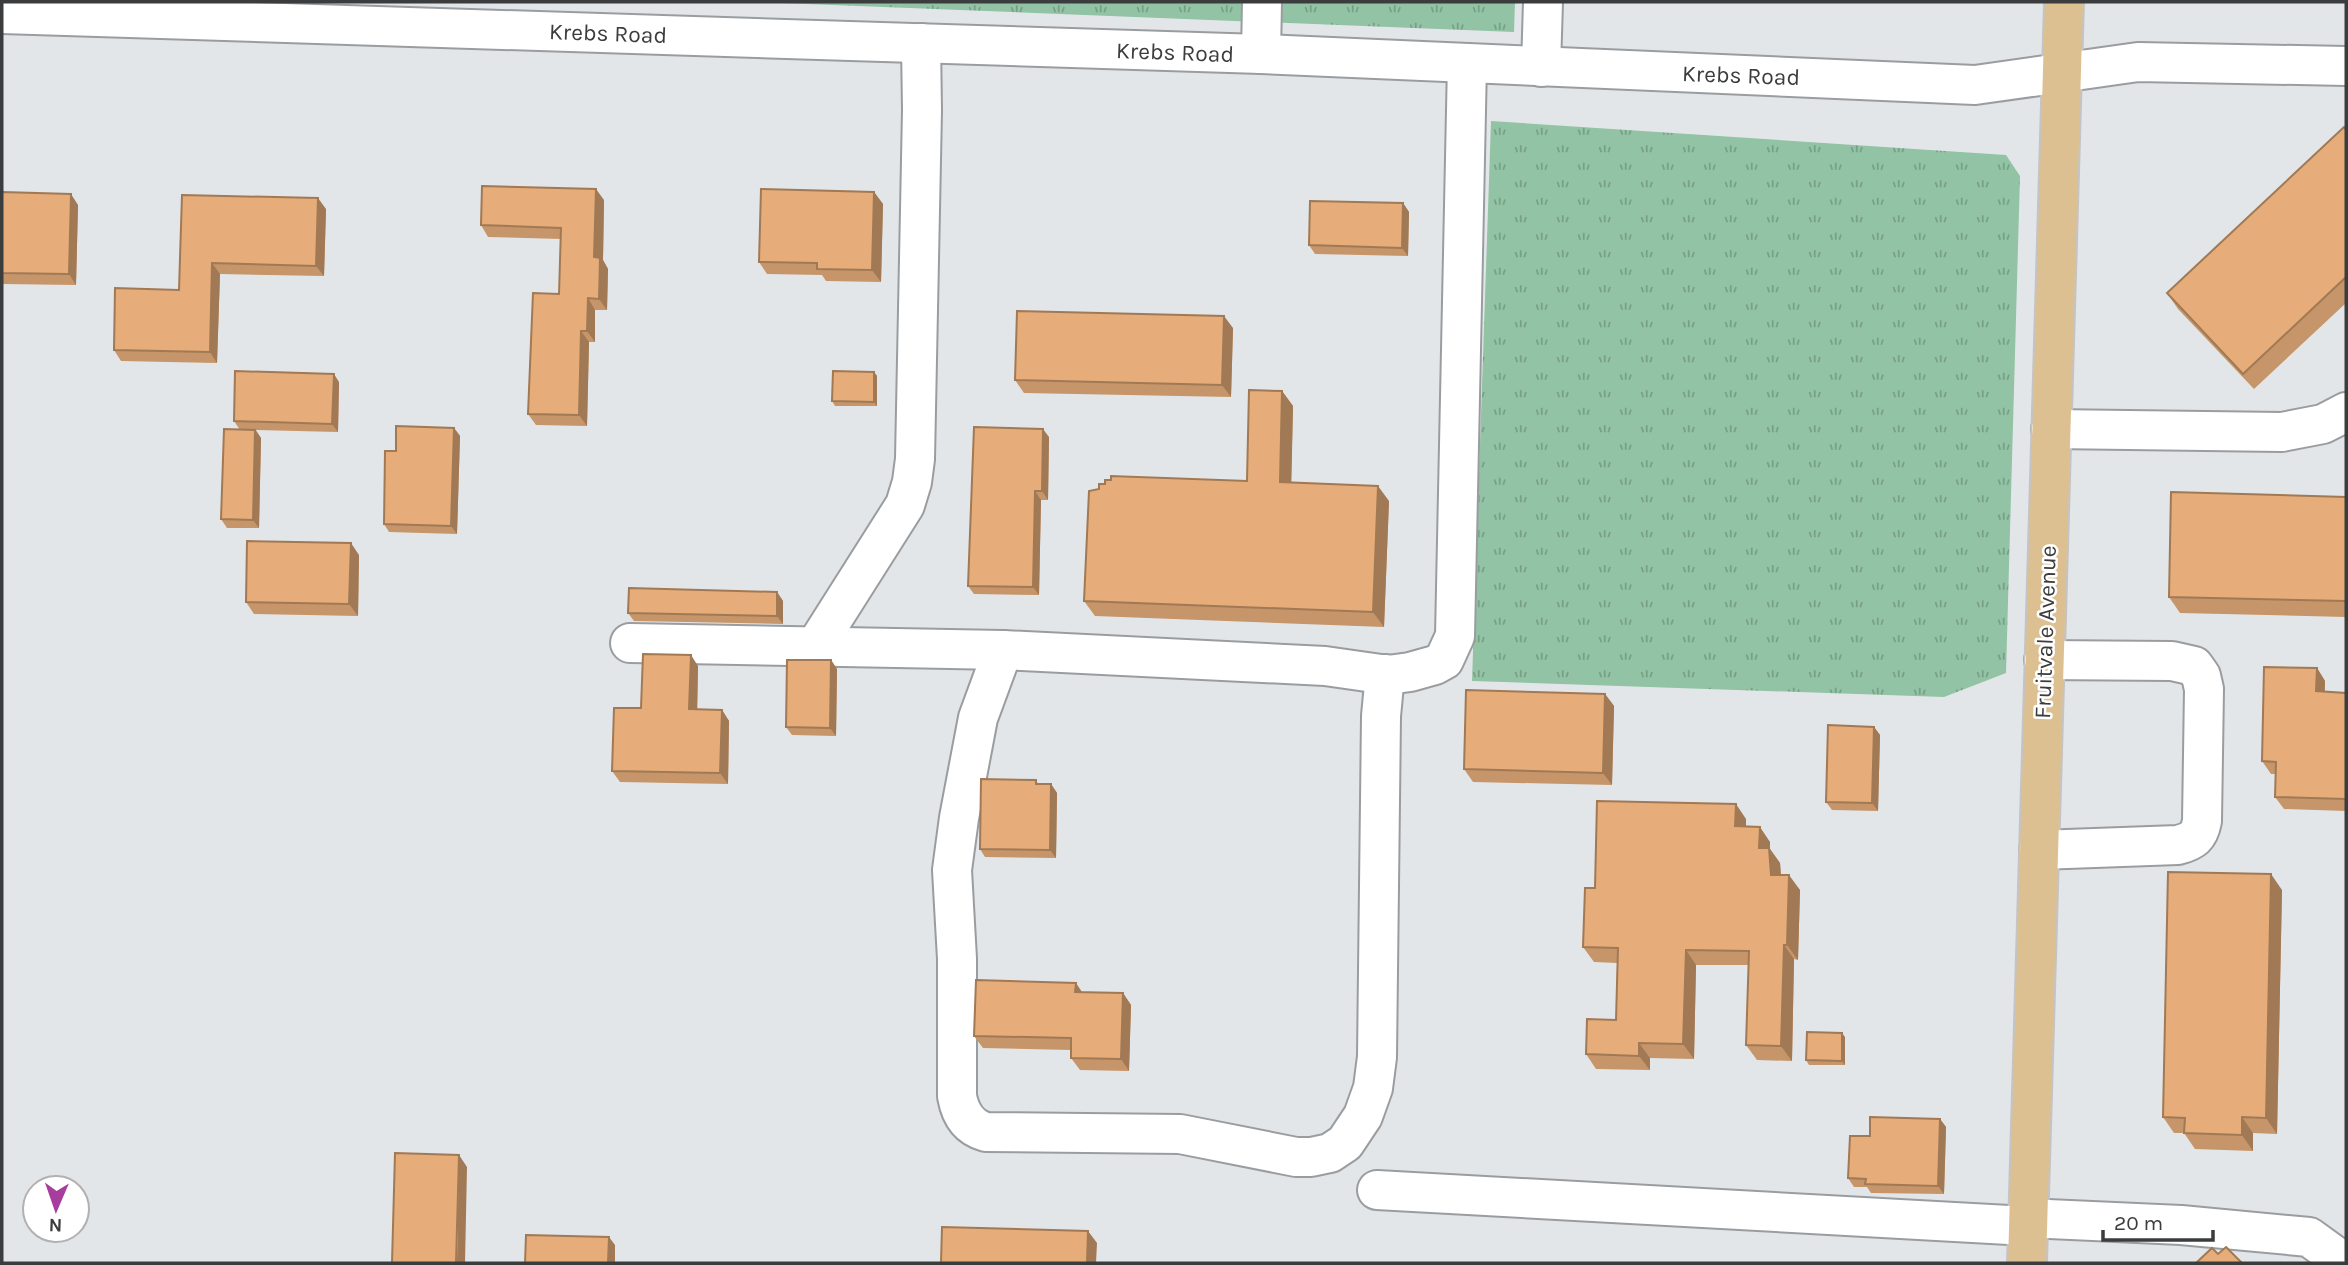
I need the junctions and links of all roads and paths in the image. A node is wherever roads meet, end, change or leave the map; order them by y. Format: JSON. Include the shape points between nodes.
{"nodes":[{"id":1,"x":1262,"y":2,"type":"edge"},
{"id":2,"x":1543,"y":2,"type":"edge"},
{"id":3,"x":2064,"y":2,"type":"edge"},
{"id":4,"x":2,"y":14,"type":"edge"},
{"id":5,"x":921,"y":43,"type":"junction"},
{"id":6,"x":1261,"y":54,"type":"junction"},
{"id":7,"x":1467,"y":63,"type":"junction"},
{"id":8,"x":2346,"y":66,"type":"edge"},
{"id":9,"x":1541,"y":67,"type":"junction"},
{"id":10,"x":2062,"y":73,"type":"junction"},
{"id":11,"x":2346,"y":412,"type":"edge"},
{"id":12,"x":2051,"y":429,"type":"junction"},
{"id":13,"x":631,"y":643,"type":"dead end"},
{"id":14,"x":815,"y":647,"type":"junction"},
{"id":15,"x":1003,"y":650,"type":"junction"},
{"id":16,"x":2044,"y":660,"type":"junction"},
{"id":17,"x":1385,"y":674,"type":"junction"},
{"id":18,"x":2039,"y":850,"type":"junction"},
{"id":19,"x":1377,"y":1190,"type":"dead end"},
{"id":20,"x":2028,"y":1222,"type":"junction"},
{"id":21,"x":2027,"y":1263,"type":"edge"},
{"id":22,"x":2345,"y":1263,"type":"edge"}],
"edges":[{"from":1,"to":6,"type":"street"},
{"from":2,"to":9,"type":"street"},
{"from":3,"to":10,"type":"main road","name":"Fruitvale Avenue"},
{"from":4,"to":5,"type":"street","name":"Krebs Road"},
{"from":5,"to":6,"type":"street","name":"Krebs Road"},
{"from":5,"to":14,"type":"street","via":[[912,482],[905,505]]},
{"from":6,"to":7,"type":"street","name":"Krebs Road"},
{"from":7,"to":9,"type":"street","name":"Krebs Road"},
{"from":7,"to":17,"type":"street","via":[[1455,636],[1444,660],[1435,665]]},
{"from":8,"to":10,"type":"street","name":"Krebs Road","via":[[2138,62]]},
{"from":9,"to":10,"type":"street","name":"Krebs Road","via":[[1975,85]]},
{"from":10,"to":12,"type":"main road","name":"Fruitvale Avenue"},
{"from":11,"to":12,"type":"street","via":[[2323,424],[2282,432]]},
{"from":12,"to":16,"type":"main road","name":"Fruitvale Avenue"},
{"from":13,"to":14,"type":"street"},
{"from":14,"to":15,"type":"street"},
{"from":15,"to":17,"type":"street","via":[[1325,666]]},
{"from":15,"to":17,"type":"street","via":[[978,718],[952,870],[957,1096],[964,1117],[976,1130],[986,1132],[1180,1134],[1296,1157],[1329,1153],[1345,1143],[1363,1116],[1373,1088]]},
{"from":16,"to":18,"type":"main road","name":"Fruitvale Avenue"},
{"from":16,"to":18,"type":"street","via":[[2172,661],[2194,666],[2204,689],[2202,821],[2200,833],[2191,842],[2178,845]]},
{"from":18,"to":20,"type":"main road","name":"Fruitvale Avenue"},
{"from":19,"to":20,"type":"street"},
{"from":20,"to":21,"type":"main road","name":"Fruitvale Avenue"},
{"from":20,"to":22,"type":"street","via":[[2181,1225],[2309,1237]]}]}
